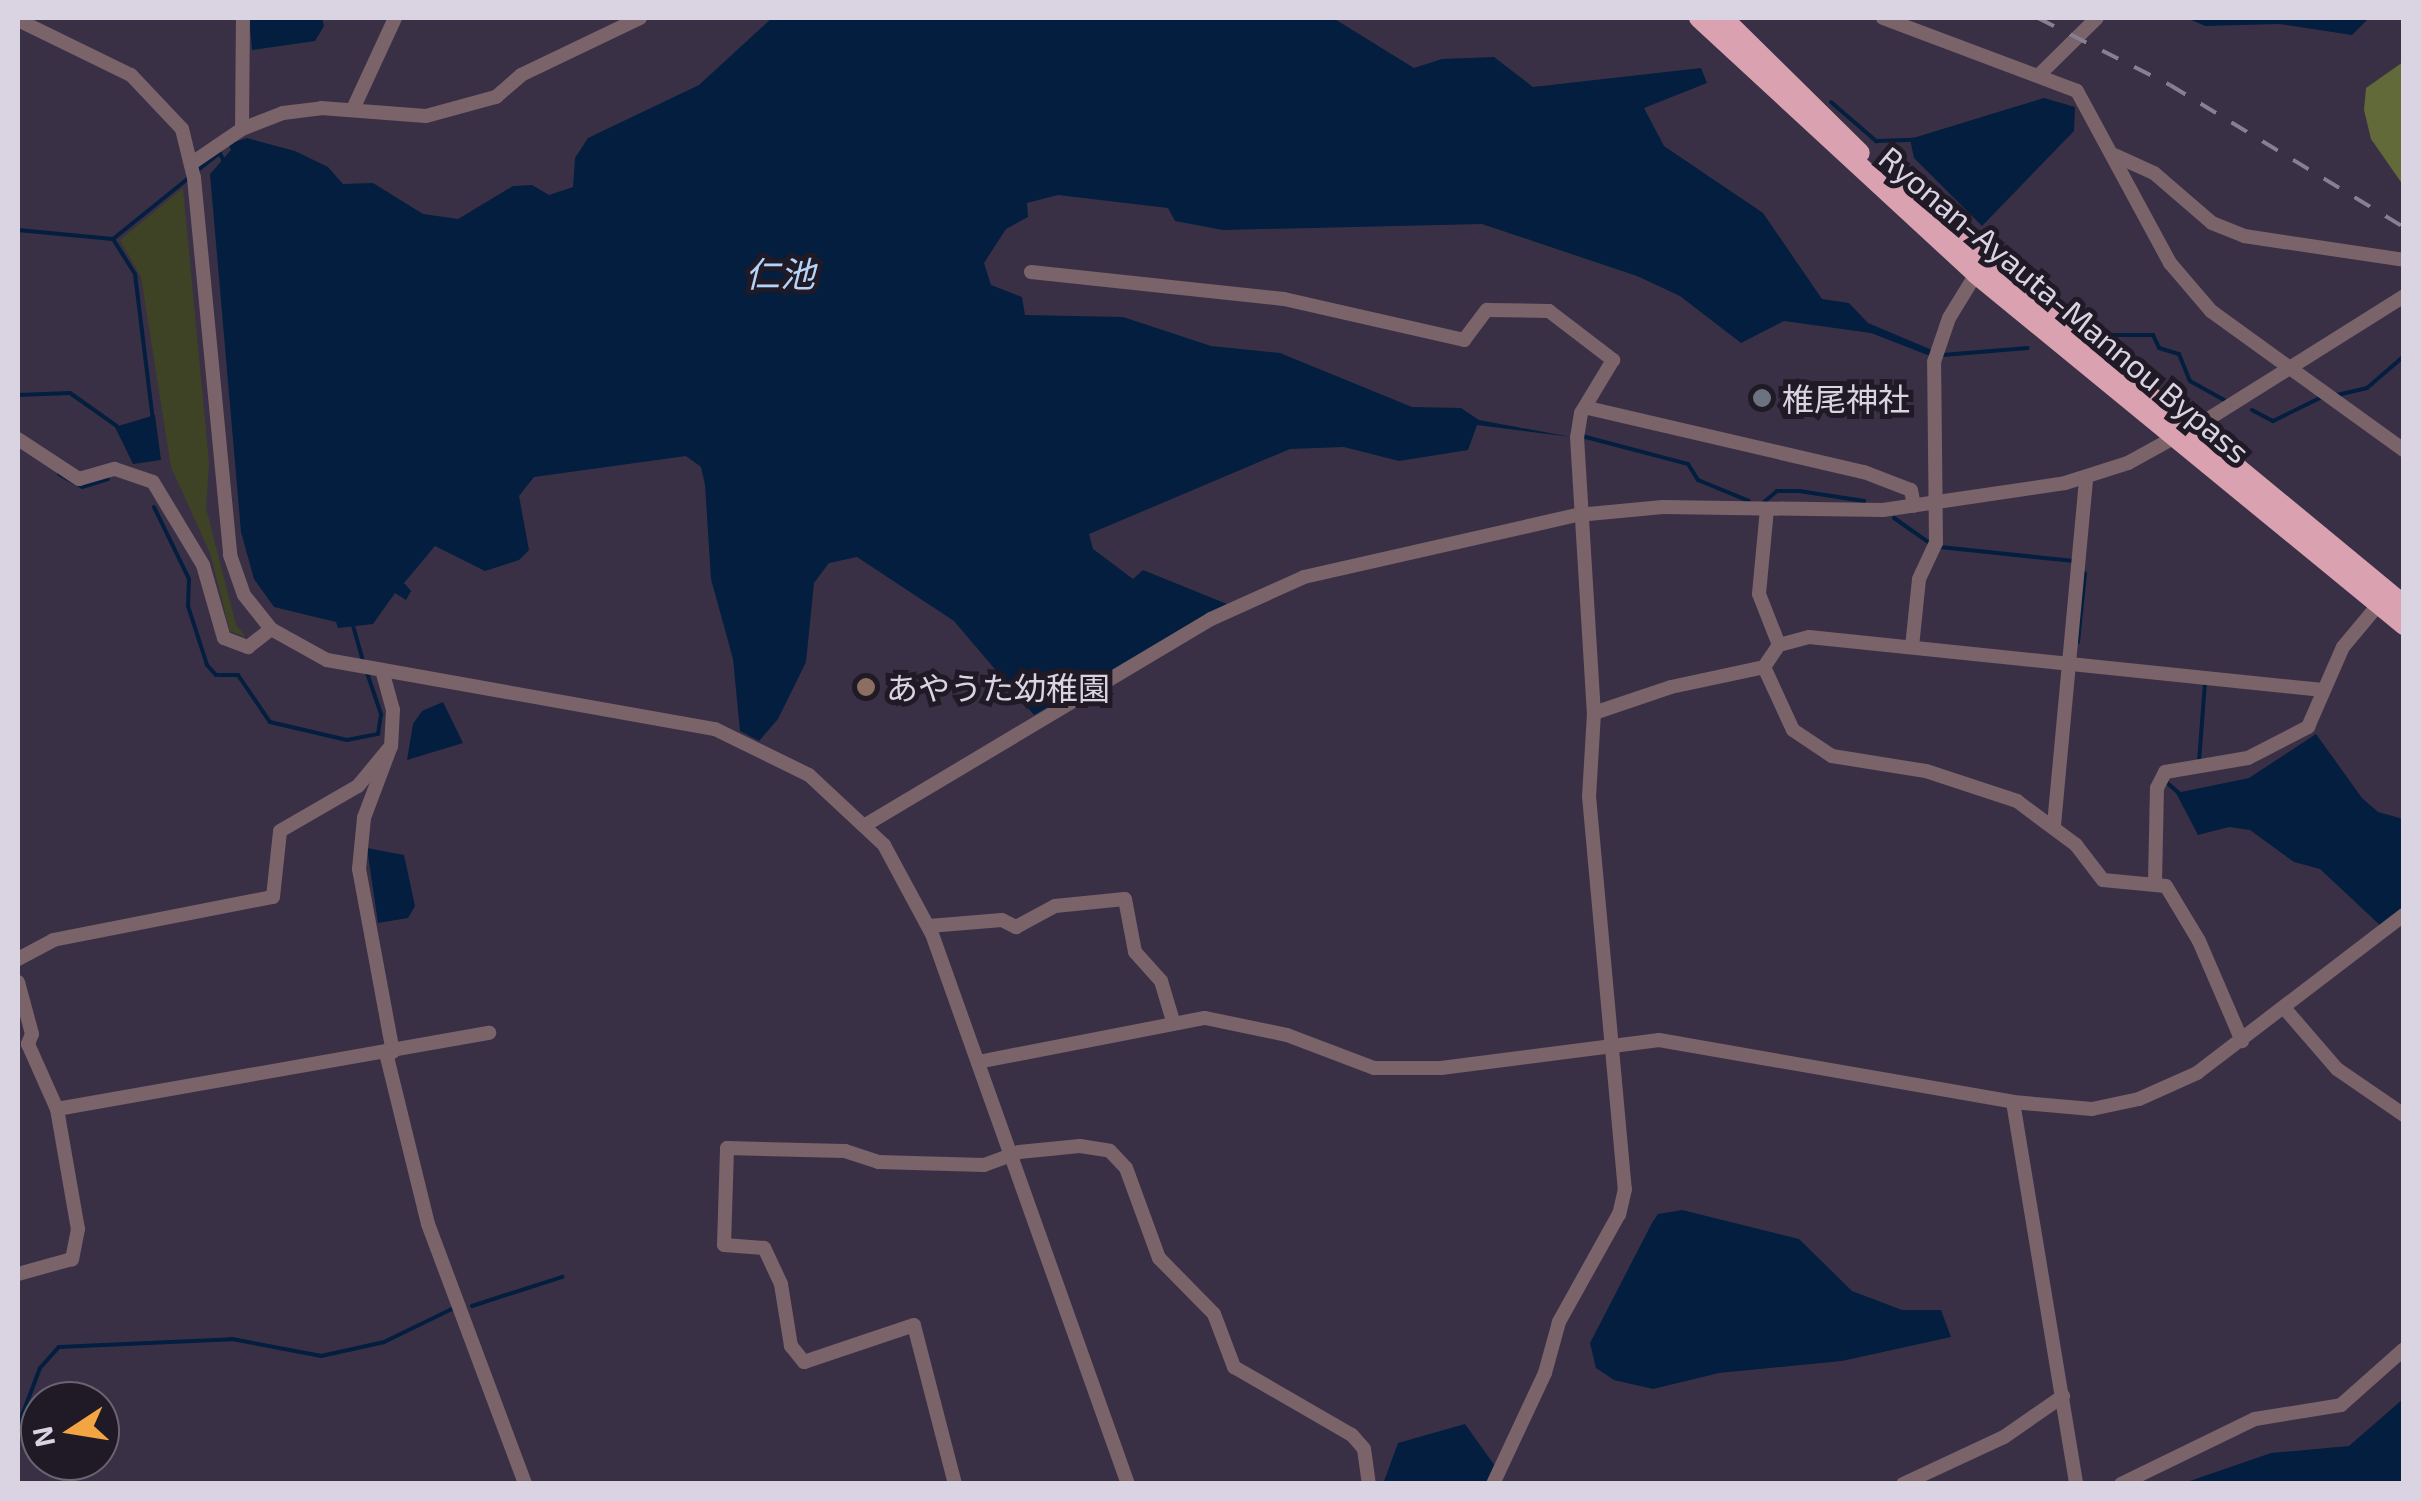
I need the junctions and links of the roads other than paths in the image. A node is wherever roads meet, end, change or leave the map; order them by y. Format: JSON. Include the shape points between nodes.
{"nodes":[{"id":1,"x":243,"y":18,"type":"edge"},
{"id":2,"x":395,"y":18,"type":"edge"},
{"id":3,"x":640,"y":18,"type":"edge"},
{"id":4,"x":1699,"y":18,"type":"edge"},
{"id":5,"x":1723,"y":18,"type":"edge"},
{"id":6,"x":1884,"y":18,"type":"edge"},
{"id":7,"x":2097,"y":18,"type":"edge"},
{"id":8,"x":18,"y":20,"type":"edge"},
{"id":9,"x":2041,"y":73,"type":"junction"},
{"id":10,"x":353,"y":110,"type":"junction"},
{"id":11,"x":242,"y":129,"type":"junction"},
{"id":12,"x":2114,"y":155,"type":"junction"},
{"id":13,"x":193,"y":170,"type":"junction"},
{"id":14,"x":2404,"y":260,"type":"edge"},
{"id":15,"x":1031,"y":272,"type":"dead end"},
{"id":16,"x":1976,"y":274,"type":"junction"},
{"id":17,"x":2404,"y":296,"type":"edge"},
{"id":18,"x":2291,"y":366,"type":"junction"},
{"id":19,"x":1588,"y":408,"type":"junction"},
{"id":20,"x":2182,"y":433,"type":"junction"},
{"id":21,"x":18,"y":439,"type":"edge"},
{"id":22,"x":2404,"y":450,"type":"edge"},
{"id":23,"x":2086,"y":478,"type":"junction"},
{"id":24,"x":1938,"y":503,"type":"junction"},
{"id":25,"x":1914,"y":506,"type":"junction"},
{"id":26,"x":1767,"y":509,"type":"junction"},
{"id":27,"x":1578,"y":515,"type":"junction"},
{"id":28,"x":2379,"y":604,"type":"junction"},
{"id":29,"x":2404,"y":605,"type":"edge"},
{"id":30,"x":2404,"y":625,"type":"edge"},
{"id":31,"x":271,"y":629,"type":"junction"},
{"id":32,"x":1780,"y":645,"type":"junction"},
{"id":33,"x":1912,"y":647,"type":"junction"},
{"id":34,"x":2069,"y":664,"type":"junction"},
{"id":35,"x":1764,"y":667,"type":"junction"},
{"id":36,"x":379,"y":670,"type":"junction"},
{"id":37,"x":2322,"y":690,"type":"junction"},
{"id":38,"x":1594,"y":714,"type":"junction"},
{"id":39,"x":391,"y":746,"type":"junction"},
{"id":40,"x":867,"y":824,"type":"junction"},
{"id":41,"x":2054,"y":825,"type":"junction"},
{"id":42,"x":2155,"y":882,"type":"junction"},
{"id":43,"x":2404,"y":915,"type":"edge"},
{"id":44,"x":929,"y":926,"type":"junction"},
{"id":45,"x":18,"y":959,"type":"edge"},
{"id":46,"x":18,"y":982,"type":"edge"},
{"id":47,"x":2286,"y":1010,"type":"junction"},
{"id":48,"x":1173,"y":1020,"type":"junction"},
{"id":49,"x":490,"y":1034,"type":"dead end"},
{"id":50,"x":2242,"y":1041,"type":"junction"},
{"id":51,"x":1615,"y":1042,"type":"junction"},
{"id":52,"x":390,"y":1052,"type":"junction"},
{"id":53,"x":978,"y":1062,"type":"junction"},
{"id":54,"x":2013,"y":1102,"type":"junction"},
{"id":55,"x":57,"y":1109,"type":"junction"},
{"id":56,"x":2404,"y":1115,"type":"edge"},
{"id":57,"x":1014,"y":1157,"type":"junction"},
{"id":58,"x":18,"y":1274,"type":"edge"},
{"id":59,"x":2404,"y":1350,"type":"edge"},
{"id":60,"x":2062,"y":1396,"type":"junction"},
{"id":61,"x":524,"y":1484,"type":"edge"},
{"id":62,"x":955,"y":1484,"type":"edge"},
{"id":63,"x":1128,"y":1484,"type":"edge"},
{"id":64,"x":1369,"y":1484,"type":"edge"},
{"id":65,"x":1493,"y":1484,"type":"edge"},
{"id":66,"x":1903,"y":1484,"type":"edge"},
{"id":67,"x":2076,"y":1484,"type":"edge"},
{"id":68,"x":2122,"y":1484,"type":"edge"}],
"edges":[{"from":1,"to":11,"type":"street"},
{"from":2,"to":10,"type":"street"},
{"from":3,"to":10,"type":"street","via":[[521,75],[496,96],[426,116]]},
{"from":4,"to":16,"type":"highway","name":"Ryonan-Ayauta-Mannou Bypass"},
{"from":5,"to":20,"type":"highway","name":"Ryonan-Ayauta-Mannou Bypass","via":[[1872,166]]},
{"from":6,"to":9,"type":"street"},
{"from":7,"to":9,"type":"street"},
{"from":8,"to":13,"type":"street","via":[[105,60],[153,93],[182,129]]},
{"from":9,"to":12,"type":"street","via":[[2089,104]]},
{"from":10,"to":11,"type":"street","via":[[306,108]]},
{"from":11,"to":13,"type":"street"},
{"from":12,"to":14,"type":"street","via":[[2154,172],[2212,223],[2244,236]]},
{"from":12,"to":18,"type":"street","via":[[2170,263],[2238,335]]},
{"from":13,"to":31,"type":"street","via":[[230,554],[244,594]]},
{"from":15,"to":19,"type":"street","via":[[1284,300],[1464,340],[1487,310],[1549,311],[1613,360]]},
{"from":16,"to":20,"type":"highway","name":"Ryonan-Ayauta-Mannou Bypass"},
{"from":16,"to":24,"type":"street","via":[[1936,354]]},
{"from":17,"to":18,"type":"street"},
{"from":18,"to":20,"type":"street"},
{"from":18,"to":22,"type":"street"},
{"from":19,"to":25,"type":"street","via":[[1864,472],[1911,490]]},
{"from":19,"to":27,"type":"street","via":[[1577,435]]},
{"from":20,"to":23,"type":"street"},
{"from":20,"to":28,"type":"highway","name":"Ryonan-Ayauta-Mannou Bypass"},
{"from":20,"to":29,"type":"highway","name":"Ryonan-Ayauta-Mannou Bypass"},
{"from":21,"to":31,"type":"street","via":[[79,479],[115,468],[153,482],[193,544],[224,638],[248,647]]},
{"from":23,"to":24,"type":"street"},
{"from":23,"to":34,"type":"street"},
{"from":24,"to":25,"type":"street"},
{"from":24,"to":33,"type":"street","via":[[1936,542],[1919,578]]},
{"from":25,"to":26,"type":"street"},
{"from":26,"to":27,"type":"street","via":[[1663,507]]},
{"from":26,"to":32,"type":"street","via":[[1759,594]]},
{"from":27,"to":38,"type":"street"},
{"from":27,"to":40,"type":"street","via":[[1262,592]]},
{"from":28,"to":30,"type":"highway","name":"Ryonan-Ayauta-Mannou Bypass"},
{"from":28,"to":37,"type":"street","via":[[2344,647]]},
{"from":31,"to":36,"type":"street","via":[[304,651]]},
{"from":32,"to":33,"type":"street","via":[[1810,637]]},
{"from":32,"to":35,"type":"street"},
{"from":33,"to":34,"type":"street"},
{"from":34,"to":37,"type":"street"},
{"from":34,"to":41,"type":"street"},
{"from":35,"to":38,"type":"street","via":[[1670,686]]},
{"from":35,"to":41,"type":"street","via":[[1793,730],[1832,756],[1926,772],[2017,801]]},
{"from":36,"to":39,"type":"street","via":[[393,710]]},
{"from":36,"to":40,"type":"street","via":[[715,729],[809,775]]},
{"from":37,"to":42,"type":"street","via":[[2308,726],[2248,758],[2165,772],[2157,788]]},
{"from":38,"to":51,"type":"street","via":[[1589,796]]},
{"from":39,"to":45,"type":"street","via":[[340,800],[280,830],[273,897],[53,940]]},
{"from":39,"to":52,"type":"street","via":[[364,818],[359,869]]},
{"from":40,"to":44,"type":"street","via":[[913,889]]},
{"from":41,"to":42,"type":"street","via":[[2103,880]]},
{"from":42,"to":50,"type":"street","via":[[2166,886],[2199,941]]},
{"from":43,"to":47,"type":"street"},
{"from":44,"to":48,"type":"street","via":[[1002,920],[1016,927],[1055,906],[1125,899],[1135,952],[1161,981]]},
{"from":44,"to":53,"type":"street"},
{"from":46,"to":55,"type":"street","via":[[32,1034],[28,1044]]},
{"from":47,"to":50,"type":"street"},
{"from":47,"to":56,"type":"street","via":[[2337,1068]]},
{"from":48,"to":51,"type":"street","via":[[1239,1022],[1350,1062],[1408,1070]]},
{"from":48,"to":53,"type":"street"},
{"from":49,"to":52,"type":"street"},
{"from":50,"to":54,"type":"street","via":[[2196,1073],[2139,1099],[2092,1109]]},
{"from":51,"to":54,"type":"street","via":[[1659,1040]]},
{"from":51,"to":65,"type":"street","via":[[1625,1189],[1619,1214],[1559,1322],[1529,1411]]},
{"from":52,"to":55,"type":"street"},
{"from":52,"to":61,"type":"street","via":[[428,1224]]},
{"from":53,"to":57,"type":"street"},
{"from":54,"to":60,"type":"street"},
{"from":55,"to":58,"type":"street","via":[[76,1250],[61,1265]]},
{"from":57,"to":62,"type":"street","via":[[984,1166],[914,1158],[892,1163],[846,1151],[727,1148],[724,1245],[764,1248],[780,1284],[791,1346],[804,1362],[914,1325]]},
{"from":57,"to":63,"type":"street"},
{"from":57,"to":64,"type":"street","via":[[1080,1146],[1116,1155],[1159,1258],[1214,1314],[1234,1367],[1352,1435],[1364,1450]]},
{"from":59,"to":68,"type":"street","via":[[2340,1405],[2255,1420]]},
{"from":60,"to":66,"type":"street","via":[[2004,1437]]},
{"from":60,"to":67,"type":"street"}]}
